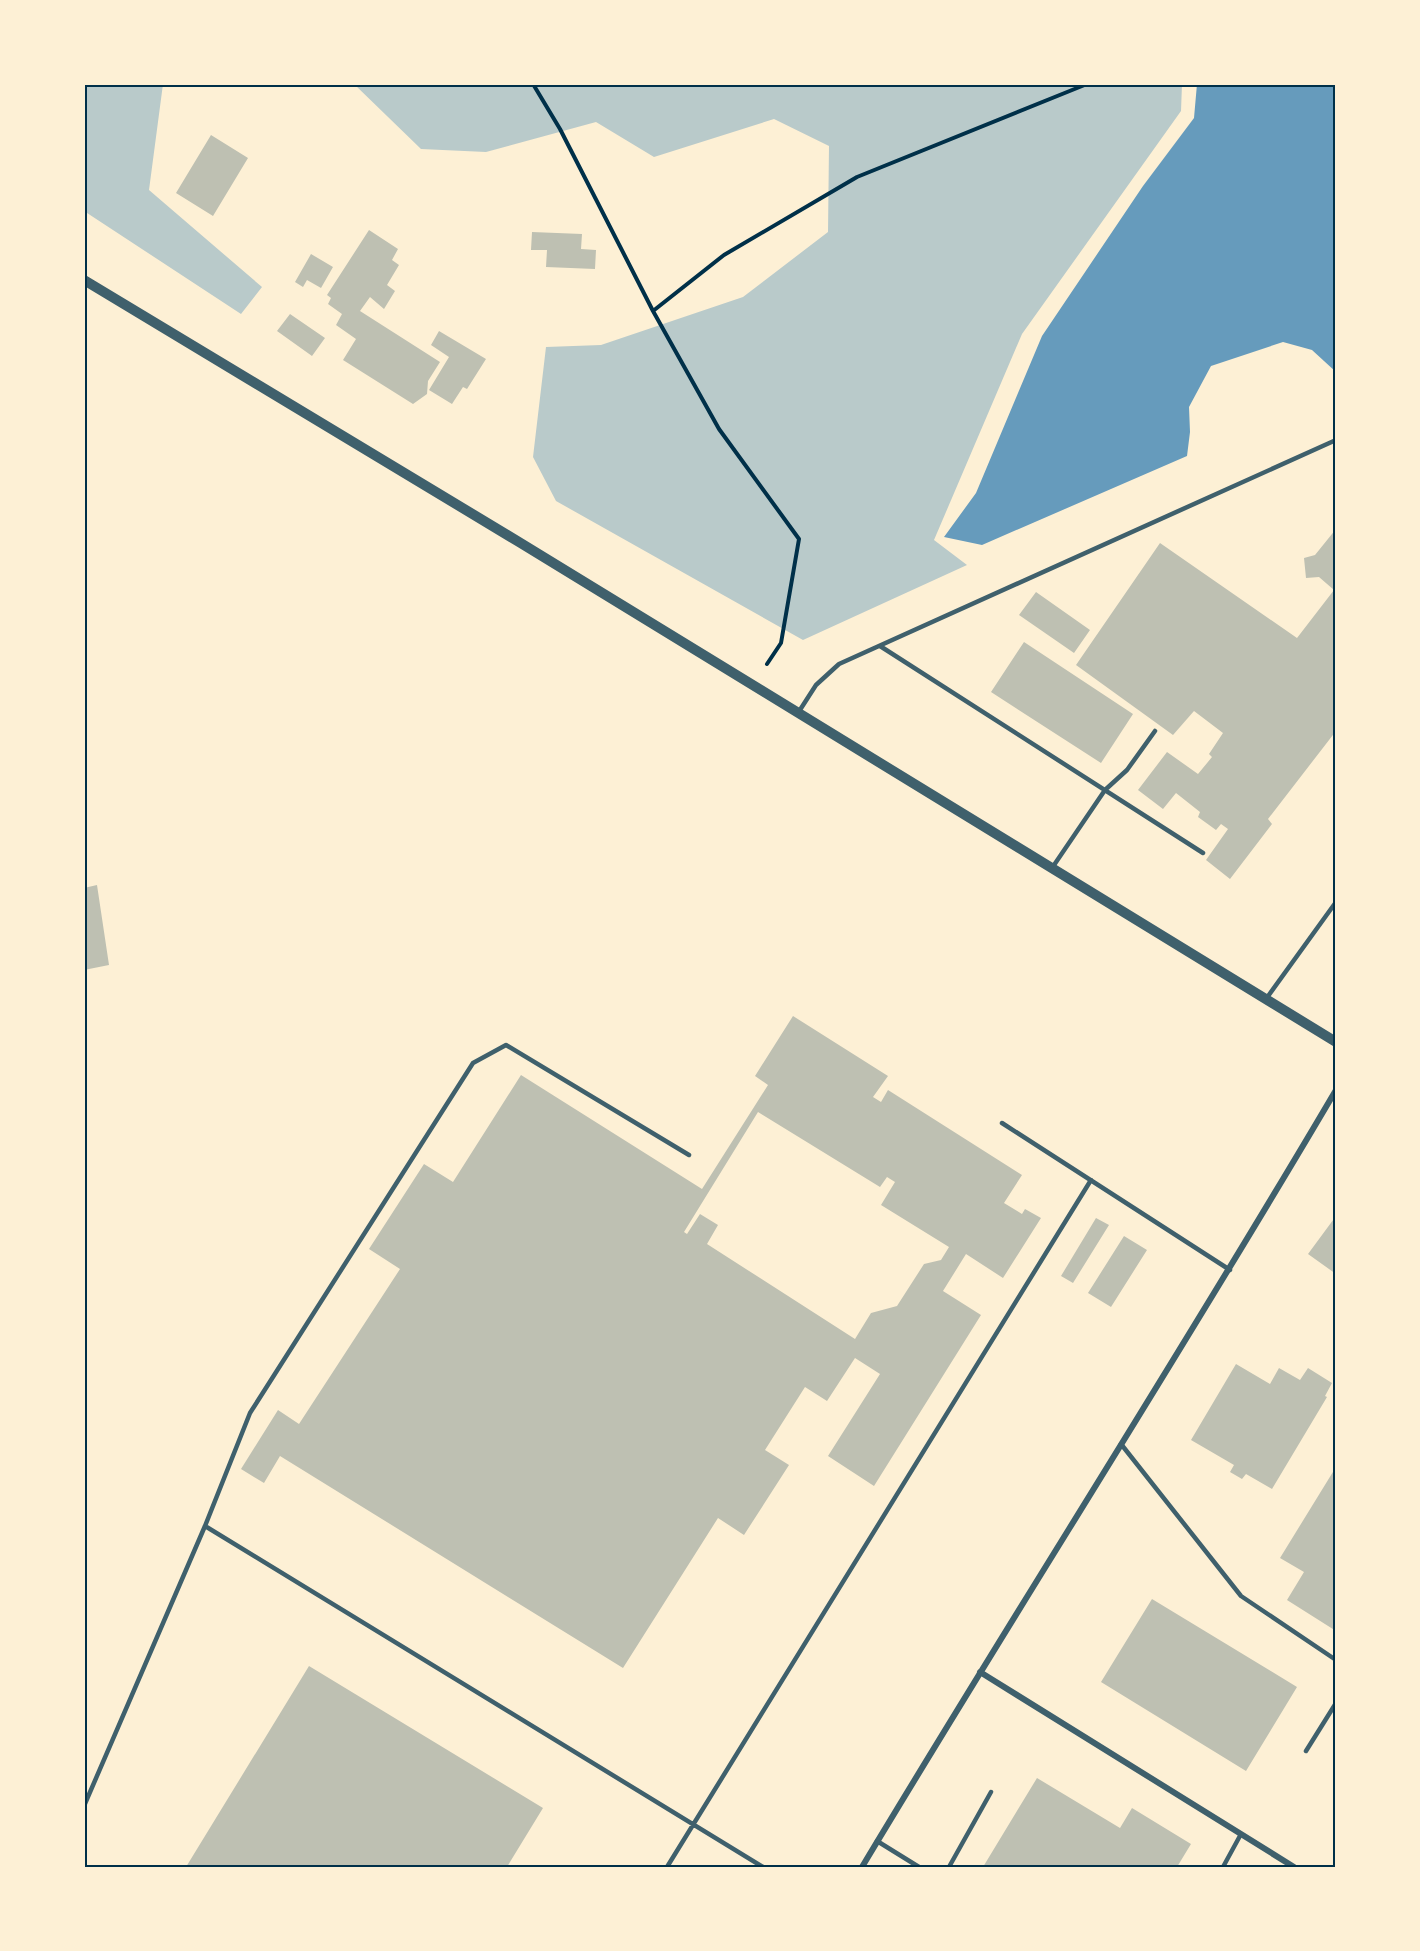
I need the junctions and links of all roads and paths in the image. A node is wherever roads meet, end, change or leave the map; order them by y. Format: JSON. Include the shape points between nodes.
{"nodes":[{"id":1,"x":533,"y":84,"type":"edge"},
{"id":2,"x":1087,"y":84,"type":"edge"},
{"id":3,"x":84,"y":280,"type":"edge"},
{"id":4,"x":653,"y":311,"type":"junction"},
{"id":5,"x":1336,"y":440,"type":"edge"},
{"id":6,"x":880,"y":646,"type":"junction"},
{"id":7,"x":753,"y":685,"type":"junction"},
{"id":8,"x":798,"y":712,"type":"junction"},
{"id":9,"x":1155,"y":731,"type":"dead end"},
{"id":10,"x":1105,"y":790,"type":"junction"},
{"id":11,"x":1203,"y":854,"type":"dead end"},
{"id":12,"x":1052,"y":868,"type":"junction"},
{"id":13,"x":1336,"y":902,"type":"edge"},
{"id":14,"x":1266,"y":999,"type":"junction"},
{"id":15,"x":1336,"y":1042,"type":"edge"},
{"id":16,"x":1336,"y":1090,"type":"edge"},
{"id":17,"x":1002,"y":1123,"type":"dead end"},
{"id":18,"x":689,"y":1155,"type":"dead end"},
{"id":19,"x":1091,"y":1180,"type":"junction"},
{"id":20,"x":1230,"y":1270,"type":"junction"},
{"id":21,"x":1121,"y":1444,"type":"junction"},
{"id":22,"x":206,"y":1526,"type":"junction"},
{"id":23,"x":1336,"y":1660,"type":"edge"},
{"id":24,"x":980,"y":1672,"type":"junction"},
{"id":25,"x":1336,"y":1703,"type":"edge"},
{"id":26,"x":1306,"y":1752,"type":"dead end"},
{"id":27,"x":991,"y":1792,"type":"dead end"},
{"id":28,"x":84,"y":1806,"type":"edge"},
{"id":29,"x":694,"y":1824,"type":"junction"},
{"id":30,"x":1241,"y":1834,"type":"junction"},
{"id":31,"x":877,"y":1841,"type":"junction"},
{"id":32,"x":667,"y":1867,"type":"edge"},
{"id":33,"x":763,"y":1867,"type":"edge"},
{"id":34,"x":862,"y":1867,"type":"edge"},
{"id":35,"x":919,"y":1867,"type":"edge"},
{"id":36,"x":949,"y":1867,"type":"edge"},
{"id":37,"x":1223,"y":1867,"type":"edge"},
{"id":38,"x":1294,"y":1867,"type":"edge"}],
"edges":[{"from":1,"to":4,"type":"path"},
{"from":2,"to":4,"type":"path","via":[[857,177],[724,255]]},
{"from":3,"to":7,"type":"street"},
{"from":4,"to":7,"type":"path","via":[[718,429],[800,539],[781,643]]},
{"from":5,"to":6,"type":"lane"},
{"from":6,"to":8,"type":"lane","via":[[839,664],[816,685]]},
{"from":6,"to":10,"type":"lane"},
{"from":7,"to":8,"type":"street"},
{"from":8,"to":12,"type":"street"},
{"from":9,"to":10,"type":"lane","via":[[1127,771]]},
{"from":10,"to":11,"type":"lane"},
{"from":10,"to":12,"type":"lane"},
{"from":12,"to":14,"type":"street"},
{"from":13,"to":14,"type":"lane"},
{"from":14,"to":15,"type":"street"},
{"from":16,"to":20,"type":"street"},
{"from":17,"to":19,"type":"lane"},
{"from":18,"to":22,"type":"lane","via":[[506,1045],[473,1063],[250,1413]]},
{"from":19,"to":20,"type":"lane"},
{"from":19,"to":29,"type":"lane"},
{"from":20,"to":21,"type":"street"},
{"from":21,"to":23,"type":"lane","via":[[1241,1596]]},
{"from":21,"to":24,"type":"street"},
{"from":22,"to":28,"type":"lane"},
{"from":22,"to":29,"type":"lane"},
{"from":24,"to":30,"type":"street"},
{"from":24,"to":31,"type":"street"},
{"from":25,"to":26,"type":"lane"},
{"from":27,"to":36,"type":"lane"},
{"from":29,"to":32,"type":"lane"},
{"from":29,"to":33,"type":"lane"},
{"from":30,"to":37,"type":"lane"},
{"from":30,"to":38,"type":"street"},
{"from":31,"to":34,"type":"street"},
{"from":31,"to":35,"type":"lane"}]}
